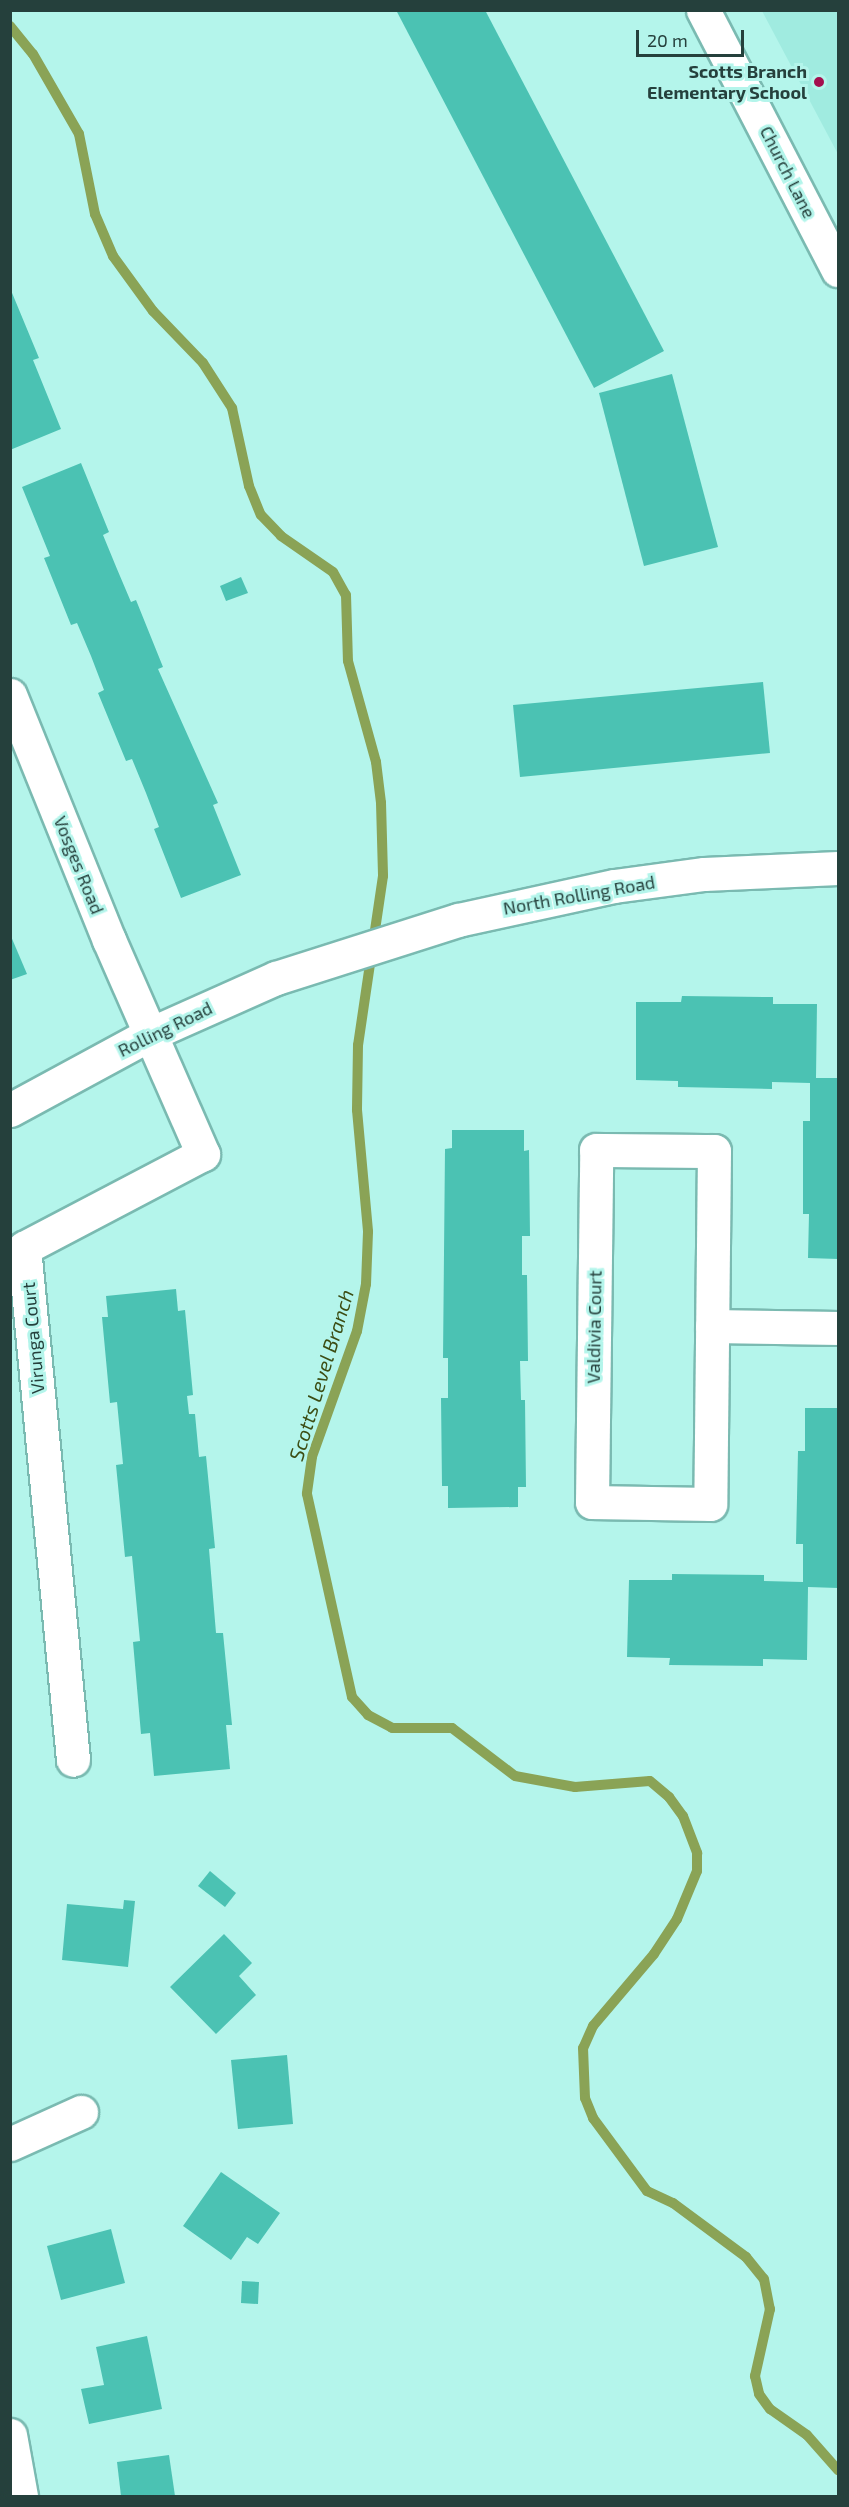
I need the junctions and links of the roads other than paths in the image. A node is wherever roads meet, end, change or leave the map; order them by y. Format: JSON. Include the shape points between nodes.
{"nodes":[{"id":1,"x":704,"y":10,"type":"edge"},
{"id":2,"x":838,"y":270,"type":"edge"},
{"id":3,"x":10,"y":695,"type":"edge"},
{"id":4,"x":838,"y":868,"type":"edge"},
{"id":5,"x":326,"y":960,"type":"joint"},
{"id":6,"x":150,"y":1035,"type":"junction"},
{"id":7,"x":10,"y":1110,"type":"edge"},
{"id":8,"x":712,"y":1326,"type":"junction"},
{"id":9,"x":838,"y":1328,"type":"edge"},
{"id":10,"x":73,"y":1760,"type":"dead end"},
{"id":11,"x":81,"y":2112,"type":"dead end"},
{"id":12,"x":10,"y":2144,"type":"edge"},
{"id":13,"x":10,"y":2435,"type":"edge"},
{"id":14,"x":21,"y":2496,"type":"edge"}],
"edges":[{"from":1,"to":2,"type":"street","name":"Church Lane"},
{"from":3,"to":6,"type":"street","name":"Vosges Road"},
{"from":4,"to":5,"type":"street","name":"North Rolling Road","via":[[704,874],[614,886],[528,903]]},
{"from":5,"to":6,"type":"street","name":"Rolling Road"},
{"from":6,"to":7,"type":"street","name":"Rolling Road"},
{"from":6,"to":10,"type":"street","name":"Virunga Court","via":[[203,1154],[24,1248]]},
{"from":8,"to":8,"type":"street","name":"Valdivia Court","via":[[714,1151],[596,1150],[592,1502],[710,1504]]},
{"from":8,"to":9,"type":"street"},
{"from":11,"to":12,"type":"street"},
{"from":13,"to":14,"type":"street"}]}
